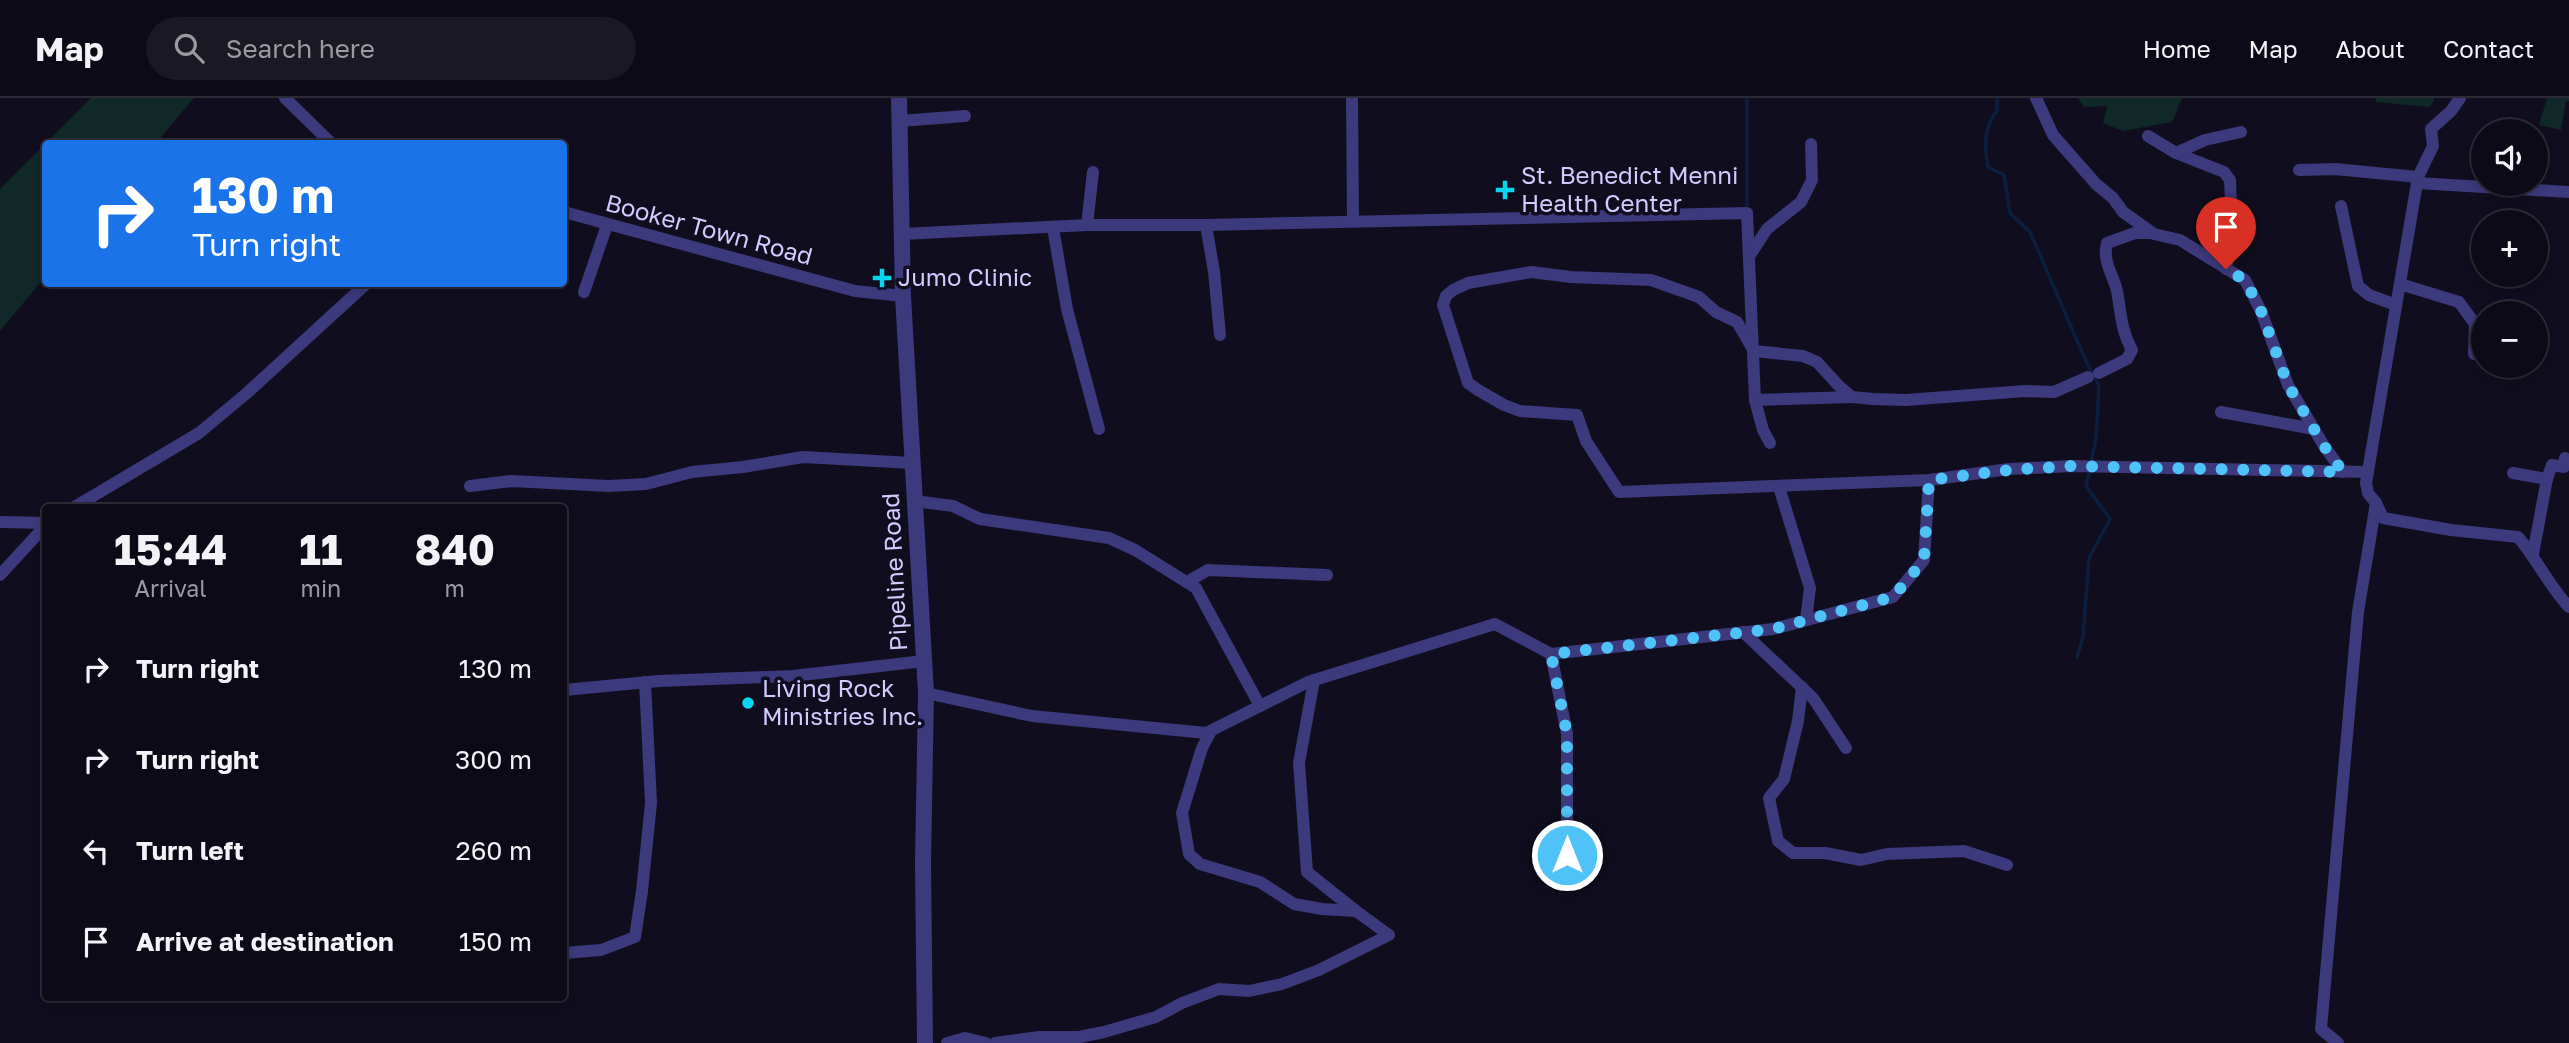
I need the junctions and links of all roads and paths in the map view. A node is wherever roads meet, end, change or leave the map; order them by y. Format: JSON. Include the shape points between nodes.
{"nodes":[{"id":1,"x":285,"y":98,"type":"edge"},
{"id":2,"x":899,"y":98,"type":"edge"},
{"id":3,"x":1352,"y":98,"type":"edge"},
{"id":4,"x":2036,"y":98,"type":"edge"},
{"id":5,"x":2460,"y":98,"type":"edge"},
{"id":6,"x":965,"y":116,"type":"dead end"},
{"id":7,"x":900,"y":121,"type":"junction"},
{"id":8,"x":2241,"y":132,"type":"dead end"},
{"id":9,"x":2148,"y":136,"type":"dead end"},
{"id":10,"x":328,"y":140,"type":"edge"},
{"id":11,"x":1811,"y":144,"type":"dead end"},
{"id":12,"x":2176,"y":153,"type":"junction"},
{"id":13,"x":2299,"y":170,"type":"dead end"},
{"id":14,"x":1093,"y":172,"type":"dead end"},
{"id":15,"x":2417,"y":180,"type":"junction"},
{"id":16,"x":2569,"y":192,"type":"edge"},
{"id":17,"x":2341,"y":206,"type":"dead end"},
{"id":18,"x":567,"y":213,"type":"edge"},
{"id":19,"x":1353,"y":220,"type":"junction"},
{"id":20,"x":607,"y":225,"type":"junction"},
{"id":21,"x":1087,"y":225,"type":"junction"},
{"id":22,"x":1206,"y":225,"type":"junction"},
{"id":23,"x":1054,"y":228,"type":"junction"},
{"id":24,"x":902,"y":234,"type":"junction"},
{"id":25,"x":2154,"y":234,"type":"junction"},
{"id":26,"x":1749,"y":255,"type":"junction"},
{"id":27,"x":2226,"y":269,"type":"junction"},
{"id":28,"x":2400,"y":284,"type":"junction"},
{"id":29,"x":363,"y":287,"type":"edge"},
{"id":30,"x":584,"y":292,"type":"dead end"},
{"id":31,"x":903,"y":296,"type":"junction"},
{"id":32,"x":2396,"y":305,"type":"junction"},
{"id":33,"x":2471,"y":315,"type":"edge"},
{"id":34,"x":1220,"y":335,"type":"dead end"},
{"id":35,"x":1754,"y":351,"type":"junction"},
{"id":36,"x":1852,"y":397,"type":"junction"},
{"id":37,"x":1755,"y":400,"type":"junction"},
{"id":38,"x":2221,"y":412,"type":"dead end"},
{"id":39,"x":1099,"y":429,"type":"dead end"},
{"id":40,"x":2314,"y":429,"type":"junction"},
{"id":41,"x":1770,"y":443,"type":"dead end"},
{"id":42,"x":2565,"y":458,"type":"dead end"},
{"id":43,"x":912,"y":463,"type":"junction"},
{"id":44,"x":2343,"y":472,"type":"junction"},
{"id":45,"x":2368,"y":472,"type":"junction"},
{"id":46,"x":2513,"y":473,"type":"dead end"},
{"id":47,"x":2547,"y":479,"type":"junction"},
{"id":48,"x":1929,"y":480,"type":"junction"},
{"id":49,"x":470,"y":486,"type":"dead end"},
{"id":50,"x":1779,"y":487,"type":"junction"},
{"id":51,"x":914,"y":501,"type":"junction"},
{"id":52,"x":2376,"y":503,"type":"junction"},
{"id":53,"x":80,"y":504,"type":"edge"},
{"id":54,"x":0,"y":522,"type":"edge"},
{"id":55,"x":42,"y":524,"type":"edge"},
{"id":56,"x":42,"y":529,"type":"edge"},
{"id":57,"x":2533,"y":554,"type":"junction"},
{"id":58,"x":1327,"y":575,"type":"dead end"},
{"id":59,"x":0,"y":576,"type":"edge"},
{"id":60,"x":1187,"y":582,"type":"junction"},
{"id":61,"x":2569,"y":607,"type":"edge"},
{"id":62,"x":1807,"y":620,"type":"junction"},
{"id":63,"x":1743,"y":632,"type":"junction"},
{"id":64,"x":1551,"y":654,"type":"junction"},
{"id":65,"x":923,"y":660,"type":"junction"},
{"id":66,"x":1314,"y":680,"type":"junction"},
{"id":67,"x":645,"y":682,"type":"junction"},
{"id":68,"x":1802,"y":687,"type":"junction"},
{"id":69,"x":567,"y":690,"type":"edge"},
{"id":70,"x":926,"y":693,"type":"junction"},
{"id":71,"x":1260,"y":706,"type":"junction"},
{"id":72,"x":1190,"y":730,"type":"junction"},
{"id":73,"x":1211,"y":731,"type":"junction"},
{"id":74,"x":1202,"y":748,"type":"junction"},
{"id":75,"x":1846,"y":748,"type":"dead end"},
{"id":76,"x":1567,"y":855,"type":"dead end"},
{"id":77,"x":2007,"y":865,"type":"dead end"},
{"id":78,"x":1356,"y":911,"type":"junction"},
{"id":79,"x":567,"y":953,"type":"edge"},
{"id":80,"x":925,"y":1043,"type":"edge"},
{"id":81,"x":947,"y":1043,"type":"edge"},
{"id":82,"x":986,"y":1043,"type":"edge"},
{"id":83,"x":995,"y":1043,"type":"edge"},
{"id":84,"x":2338,"y":1043,"type":"edge"}],
"edges":[{"from":1,"to":10,"type":"street"},
{"from":2,"to":7,"type":"street","name":"Pipeline Road"},
{"from":3,"to":19,"type":"street"},
{"from":4,"to":25,"type":"street","via":[[2053,135],[2123,212]]},
{"from":5,"to":15,"type":"street","via":[[2431,129],[2433,146]]},
{"from":6,"to":7,"type":"street"},
{"from":7,"to":24,"type":"street","name":"Pipeline Road"},
{"from":8,"to":12,"type":"street"},
{"from":9,"to":12,"type":"street"},
{"from":11,"to":26,"type":"street","via":[[1811,180],[1801,202],[1767,229]]},
{"from":12,"to":27,"type":"street","via":[[2224,172],[2230,180],[2232,225]]},
{"from":13,"to":15,"type":"street","via":[[2335,169]]},
{"from":14,"to":21,"type":"street"},
{"from":15,"to":16,"type":"street"},
{"from":15,"to":28,"type":"street"},
{"from":17,"to":32,"type":"street","via":[[2358,286]]},
{"from":18,"to":20,"type":"street","name":"Booker Town Road"},
{"from":19,"to":22,"type":"street"},
{"from":19,"to":26,"type":"street","via":[[1747,213]]},
{"from":20,"to":30,"type":"street"},
{"from":20,"to":31,"type":"street","name":"Booker Town Road","via":[[844,288]]},
{"from":21,"to":22,"type":"street"},
{"from":21,"to":23,"type":"street"},
{"from":22,"to":34,"type":"street"},
{"from":23,"to":24,"type":"street"},
{"from":23,"to":39,"type":"street","via":[[1067,309]]},
{"from":24,"to":31,"type":"street","name":"Pipeline Road"},
{"from":25,"to":27,"type":"street","via":[[2180,240]]},
{"from":25,"to":36,"type":"street","via":[[2135,233],[2107,243],[2105,251],[2132,350],[2127,359],[2054,393],[1906,400]]},
{"from":26,"to":35,"type":"street"},
{"from":27,"to":40,"type":"street","via":[[2245,280],[2288,385]]},
{"from":28,"to":32,"type":"street"},
{"from":28,"to":33,"type":"street","via":[[2459,302]]},
{"from":29,"to":53,"type":"street","via":[[199,433]]},
{"from":31,"to":43,"type":"street","name":"Pipeline Road"},
{"from":32,"to":45,"type":"street"},
{"from":35,"to":36,"type":"street","via":[[1803,356],[1817,362]]},
{"from":35,"to":37,"type":"street"},
{"from":35,"to":50,"type":"street","via":[[1737,322],[1699,297],[1651,280],[1531,272],[1468,283],[1453,289],[1443,305],[1468,383],[1520,411],[1577,415],[1586,441],[1619,492]]},
{"from":36,"to":37,"type":"street"},
{"from":37,"to":41,"type":"street"},
{"from":38,"to":40,"type":"street"},
{"from":40,"to":44,"type":"street"},
{"from":42,"to":47,"type":"street","via":[[2564,467],[2552,465]]},
{"from":43,"to":49,"type":"street","via":[[803,457],[692,472],[646,484],[511,481]]},
{"from":43,"to":51,"type":"street","name":"Pipeline Road"},
{"from":44,"to":45,"type":"street"},
{"from":44,"to":48,"type":"street","via":[[2072,466]]},
{"from":45,"to":52,"type":"street","via":[[2366,488]]},
{"from":46,"to":47,"type":"street"},
{"from":47,"to":57,"type":"street"},
{"from":48,"to":50,"type":"street"},
{"from":48,"to":62,"type":"street","via":[[1924,560],[1893,597]]},
{"from":50,"to":62,"type":"street","via":[[1810,588]]},
{"from":51,"to":60,"type":"street","via":[[953,506],[980,519],[1109,538]]},
{"from":51,"to":65,"type":"street","name":"Pipeline Road"},
{"from":52,"to":57,"type":"street","via":[[2384,518],[2508,534],[2518,537]]},
{"from":52,"to":84,"type":"street","via":[[2358,611],[2321,1029]]},
{"from":54,"to":55,"type":"street"},
{"from":56,"to":59,"type":"street"},
{"from":57,"to":61,"type":"street"},
{"from":58,"to":60,"type":"street","via":[[1208,570]]},
{"from":60,"to":71,"type":"street","via":[[1196,588]]},
{"from":62,"to":63,"type":"street"},
{"from":63,"to":64,"type":"street"},
{"from":63,"to":68,"type":"street"},
{"from":64,"to":66,"type":"street","via":[[1494,624]]},
{"from":64,"to":76,"type":"street","via":[[1567,734]]},
{"from":65,"to":67,"type":"street","via":[[793,676]]},
{"from":65,"to":70,"type":"street","name":"Pipeline Road"},
{"from":66,"to":71,"type":"street"},
{"from":66,"to":78,"type":"street","via":[[1299,763],[1307,872]]},
{"from":67,"to":69,"type":"street"},
{"from":67,"to":79,"type":"street","via":[[651,803],[635,937],[601,950]]},
{"from":68,"to":75,"type":"street"},
{"from":68,"to":77,"type":"street","via":[[1784,779],[1769,798],[1778,841],[1793,853],[1861,860],[1887,853],[1964,851]]},
{"from":70,"to":72,"type":"street","via":[[1032,716]]},
{"from":70,"to":80,"type":"street","name":"Pipeline Road"},
{"from":71,"to":73,"type":"street"},
{"from":72,"to":73,"type":"street"},
{"from":72,"to":74,"type":"street"},
{"from":73,"to":74,"type":"street"},
{"from":74,"to":78,"type":"street","via":[[1182,813],[1189,854],[1200,864],[1260,882],[1294,904]]},
{"from":78,"to":83,"type":"street","via":[[1389,936],[1282,984],[1249,991],[1219,989],[1156,1017],[1104,1032]]},
{"from":81,"to":82,"type":"street","via":[[965,1038]]}]}
